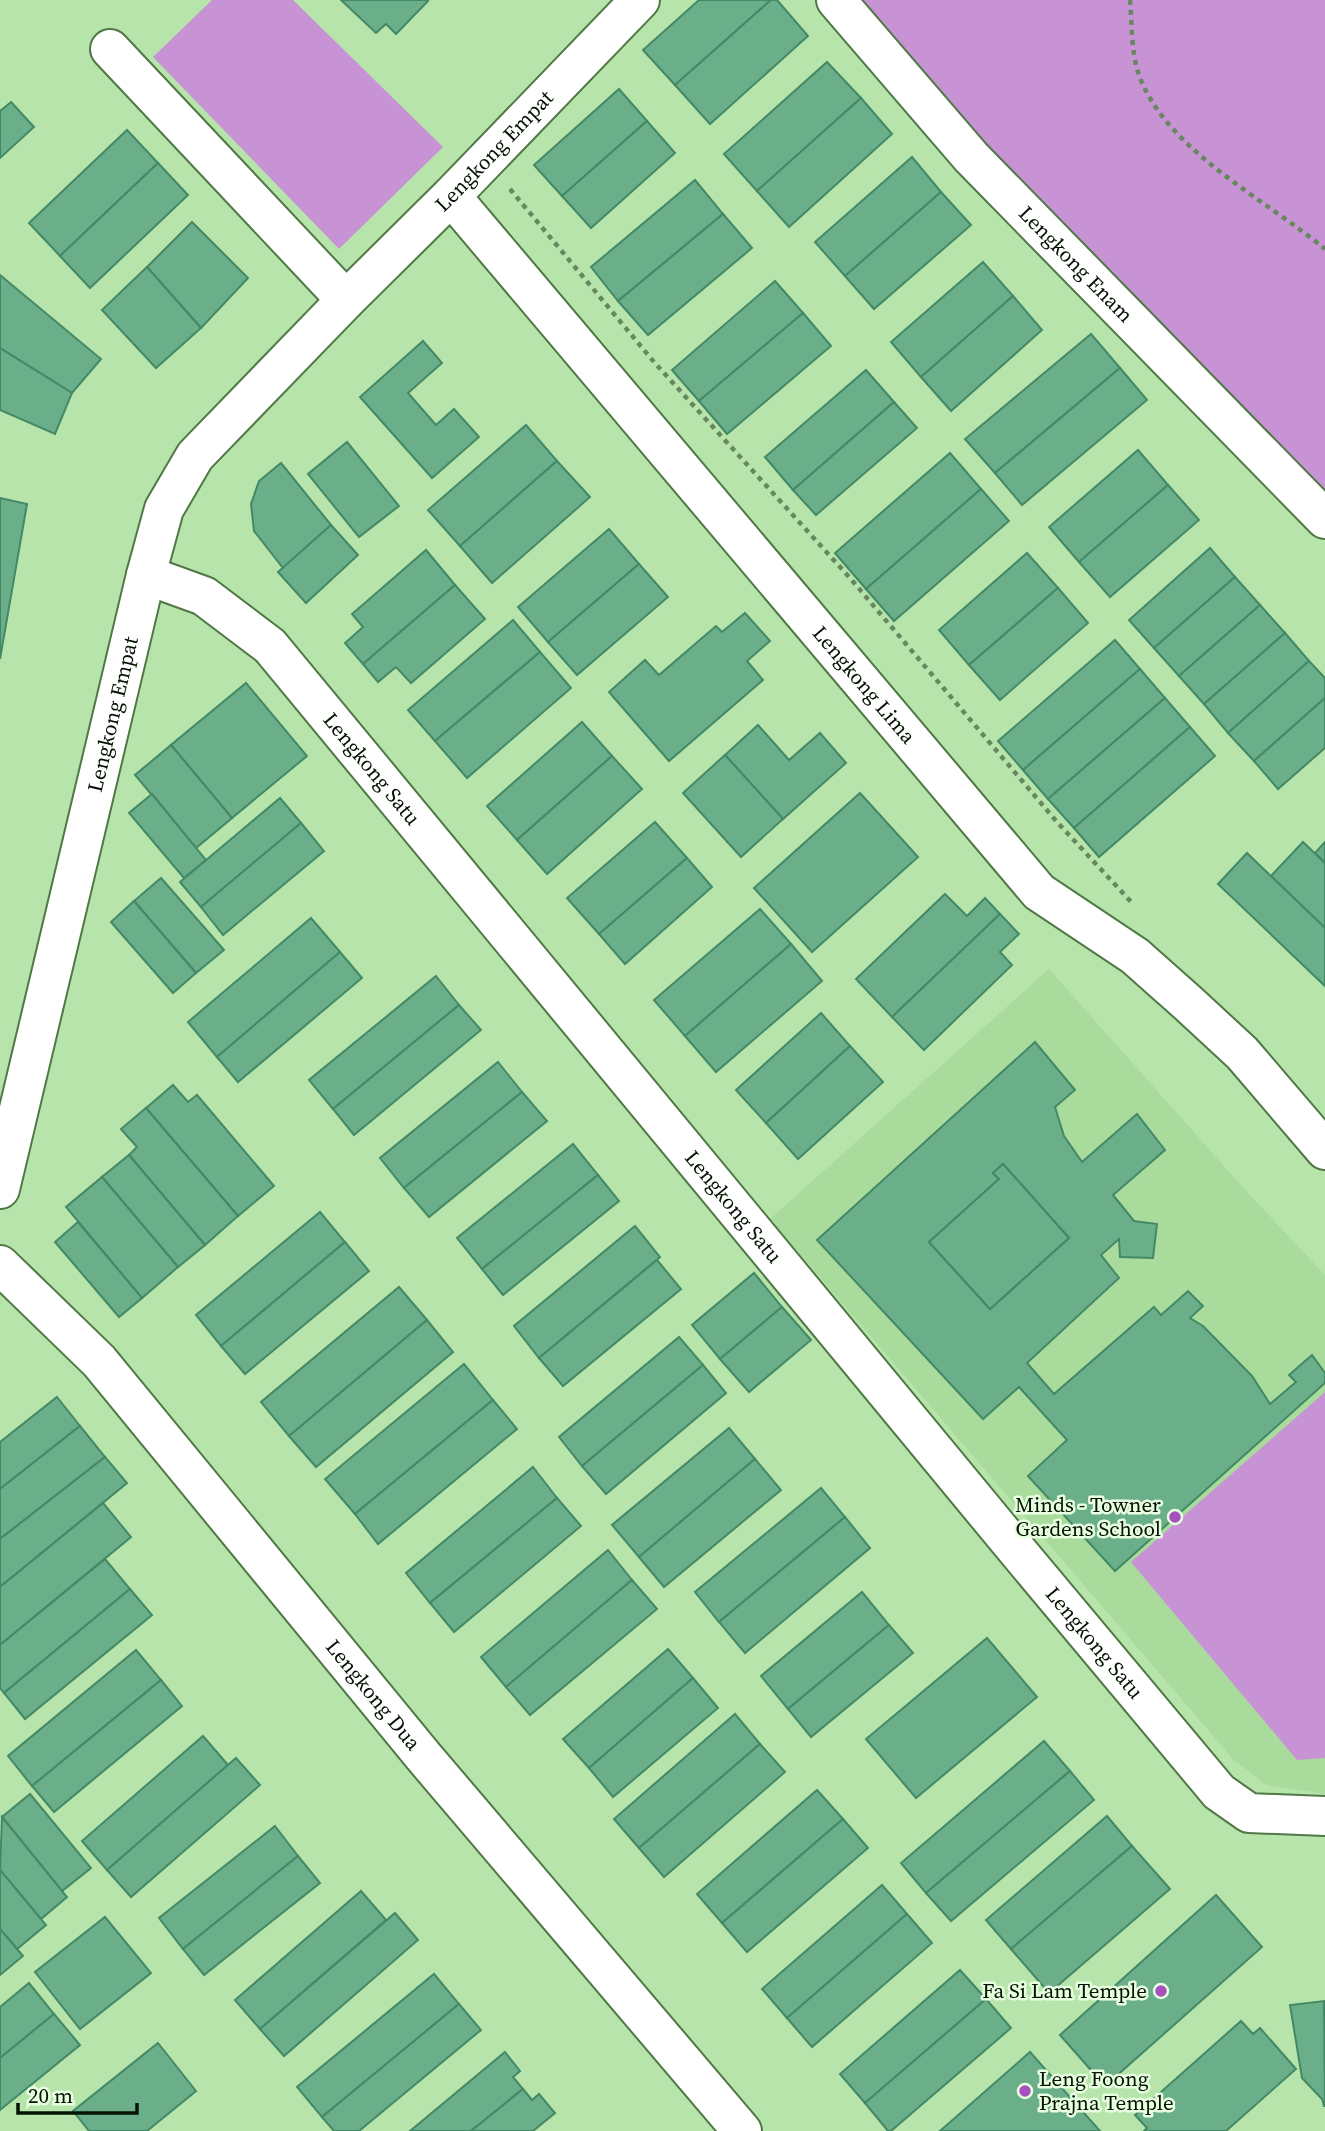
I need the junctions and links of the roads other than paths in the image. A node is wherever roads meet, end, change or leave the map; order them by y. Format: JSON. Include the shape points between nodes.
{"nodes":[{"id":1,"x":640,"y":0,"type":"edge"},
{"id":2,"x":836,"y":0,"type":"edge"},
{"id":3,"x":110,"y":49,"type":"dead end"},
{"id":4,"x":451,"y":197,"type":"junction"},
{"id":5,"x":345,"y":300,"type":"junction"},
{"id":6,"x":1325,"y":519,"type":"edge"},
{"id":7,"x":146,"y":575,"type":"junction"},
{"id":8,"x":1321,"y":1136,"type":"edge"},
{"id":9,"x":0,"y":1189,"type":"edge"},
{"id":10,"x":0,"y":1265,"type":"edge"},
{"id":11,"x":1325,"y":1815,"type":"edge"},
{"id":12,"x":742,"y":2131,"type":"edge"}],
"edges":[{"from":1,"to":4,"type":"street","name":"Lengkong Empat"},
{"from":2,"to":6,"type":"street","name":"Lengkong Enam","via":[[971,157]]},
{"from":3,"to":5,"type":"street"},
{"from":4,"to":5,"type":"street","name":"Lengkong Empat"},
{"from":4,"to":8,"type":"street","name":"Lengkong Lima","via":[[1039,892],[1135,956],[1242,1053]]},
{"from":5,"to":7,"type":"street","name":"Lengkong Empat","via":[[195,456],[164,509]]},
{"from":7,"to":9,"type":"street","name":"Lengkong Empat"},
{"from":7,"to":11,"type":"street","name":"Lengkong Satu","via":[[204,596],[270,646],[1219,1792],[1249,1813]]},
{"from":10,"to":12,"type":"street","name":"Lengkong Dua","via":[[99,1361],[424,1757]]}]}
